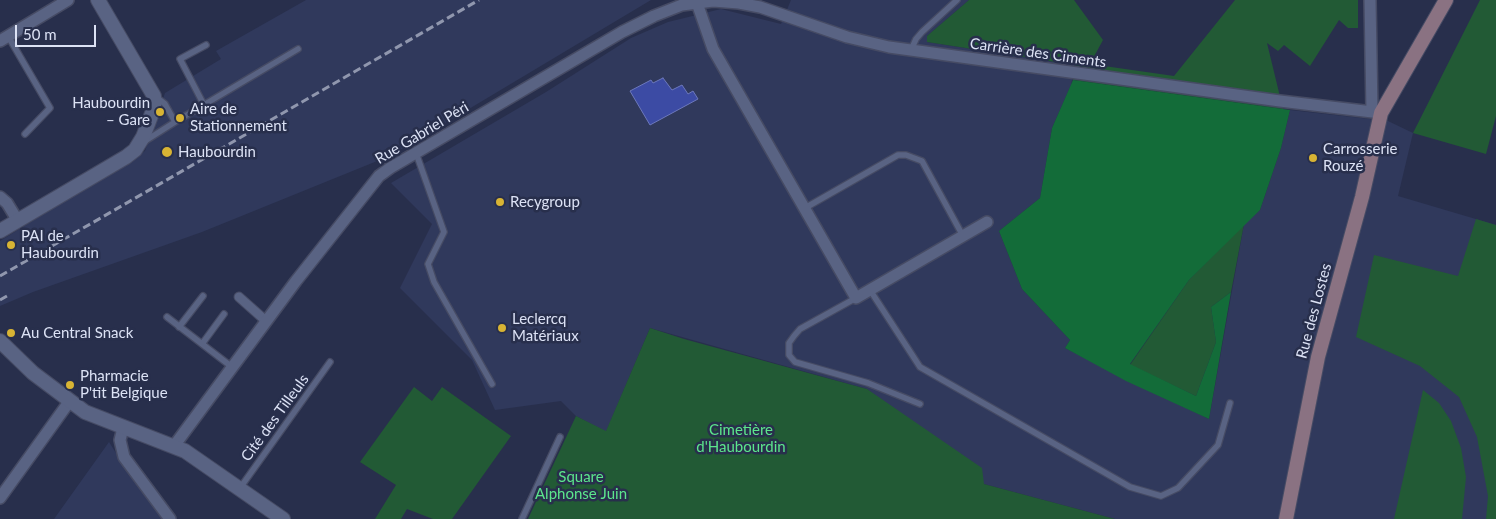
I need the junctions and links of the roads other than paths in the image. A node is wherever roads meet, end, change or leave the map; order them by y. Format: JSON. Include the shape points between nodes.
{"nodes":[{"id":1,"x":68,"y":0,"type":"edge"},
{"id":2,"x":98,"y":0,"type":"edge"},
{"id":3,"x":957,"y":0,"type":"edge"},
{"id":4,"x":1370,"y":0,"type":"edge"},
{"id":5,"x":1446,"y":0,"type":"edge"},
{"id":6,"x":698,"y":1,"type":"edge"},
{"id":7,"x":4,"y":39,"type":"edge"},
{"id":8,"x":206,"y":45,"type":"dead end"},
{"id":9,"x":298,"y":48,"type":"dead end"},
{"id":10,"x":911,"y":50,"type":"junction"},
{"id":11,"x":154,"y":96,"type":"junction"},
{"id":12,"x":204,"y":105,"type":"junction"},
{"id":13,"x":1376,"y":112,"type":"junction"},
{"id":14,"x":175,"y":122,"type":"junction"},
{"id":15,"x":25,"y":134,"type":"dead end"},
{"id":16,"x":138,"y":145,"type":"junction"},
{"id":17,"x":416,"y":153,"type":"junction"},
{"id":18,"x":0,"y":197,"type":"edge"},
{"id":19,"x":805,"y":208,"type":"junction"},
{"id":20,"x":18,"y":221,"type":"junction"},
{"id":21,"x":987,"y":222,"type":"dead end"},
{"id":22,"x":0,"y":231,"type":"edge"},
{"id":23,"x":963,"y":236,"type":"junction"},
{"id":24,"x":870,"y":290,"type":"junction"},
{"id":25,"x":203,"y":296,"type":"dead end"},
{"id":26,"x":239,"y":297,"type":"dead end"},
{"id":27,"x":856,"y":298,"type":"junction"},
{"id":28,"x":224,"y":314,"type":"dead end"},
{"id":29,"x":167,"y":317,"type":"dead end"},
{"id":30,"x":266,"y":321,"type":"junction"},
{"id":31,"x":179,"y":327,"type":"junction"},
{"id":32,"x":0,"y":341,"type":"edge"},
{"id":33,"x":202,"y":344,"type":"junction"},
{"id":34,"x":330,"y":362,"type":"dead end"},
{"id":35,"x":232,"y":368,"type":"junction"},
{"id":36,"x":492,"y":384,"type":"dead end"},
{"id":37,"x":69,"y":402,"type":"junction"},
{"id":38,"x":1230,"y":403,"type":"dead end"},
{"id":39,"x":920,"y":404,"type":"dead end"},
{"id":40,"x":123,"y":428,"type":"junction"},
{"id":41,"x":560,"y":437,"type":"dead end"},
{"id":42,"x":174,"y":446,"type":"junction"},
{"id":43,"x":240,"y":488,"type":"junction"},
{"id":44,"x":0,"y":498,"type":"edge"},
{"id":45,"x":170,"y":519,"type":"edge"},
{"id":46,"x":283,"y":519,"type":"edge"},
{"id":47,"x":522,"y":519,"type":"edge"},
{"id":48,"x":1286,"y":519,"type":"edge"}],
"edges":[{"from":1,"to":7,"type":"street"},
{"from":2,"to":11,"type":"street"},
{"from":3,"to":10,"type":"lane","via":[[922,32]]},
{"from":4,"to":13,"type":"street","name":"Rue des Lostes"},
{"from":5,"to":13,"type":"main road"},
{"from":6,"to":10,"type":"street","name":"Carrière des Ciments","via":[[753,6],[854,39]]},
{"from":6,"to":17,"type":"street","name":"Rue Gabriel Péri","via":[[633,26]]},
{"from":6,"to":19,"type":"street","via":[[714,49]]},
{"from":7,"to":15,"type":"lane","via":[[50,108]]},
{"from":8,"to":12,"type":"lane","via":[[180,59]]},
{"from":9,"to":12,"type":"lane"},
{"from":10,"to":13,"type":"street","name":"Carrière des Ciments"},
{"from":11,"to":14,"type":"lane","via":[[165,104]]},
{"from":11,"to":16,"type":"street","via":[[154,108]]},
{"from":12,"to":14,"type":"lane"},
{"from":13,"to":48,"type":"main road","name":"Rue des Lostes","via":[[1359,206],[1318,357]]},
{"from":14,"to":16,"type":"lane"},
{"from":16,"to":20,"type":"street","via":[[126,157]]},
{"from":17,"to":30,"type":"street","name":"Rue Gabriel Péri","via":[[373,181]]},
{"from":17,"to":36,"type":"lane","via":[[444,232],[428,264],[434,282]]},
{"from":18,"to":20,"type":"street"},
{"from":19,"to":23,"type":"lane","via":[[898,155],[906,155],[922,161]]},
{"from":19,"to":27,"type":"street"},
{"from":20,"to":22,"type":"street"},
{"from":21,"to":23,"type":"street"},
{"from":23,"to":24,"type":"street"},
{"from":24,"to":27,"type":"street"},
{"from":24,"to":38,"type":"lane","via":[[920,367],[1130,487],[1161,496],[1178,488],[1218,445]]},
{"from":25,"to":31,"type":"lane"},
{"from":26,"to":30,"type":"street"},
{"from":27,"to":39,"type":"lane","via":[[800,330],[789,343],[789,355],[795,362],[868,382]]},
{"from":28,"to":33,"type":"lane"},
{"from":29,"to":31,"type":"lane"},
{"from":30,"to":35,"type":"street","name":"Rue Gabriel Péri"},
{"from":31,"to":33,"type":"lane"},
{"from":32,"to":37,"type":"street"},
{"from":33,"to":35,"type":"lane"},
{"from":34,"to":43,"type":"lane","name":"Cité des Tilleuls"},
{"from":35,"to":42,"type":"street","name":"Rue Gabriel Péri"},
{"from":37,"to":40,"type":"street","via":[[90,415]]},
{"from":37,"to":44,"type":"street"},
{"from":40,"to":42,"type":"street"},
{"from":40,"to":45,"type":"street","via":[[120,440],[124,457]]},
{"from":41,"to":47,"type":"lane"},
{"from":42,"to":43,"type":"street","via":[[197,457]]},
{"from":43,"to":46,"type":"street"}]}
